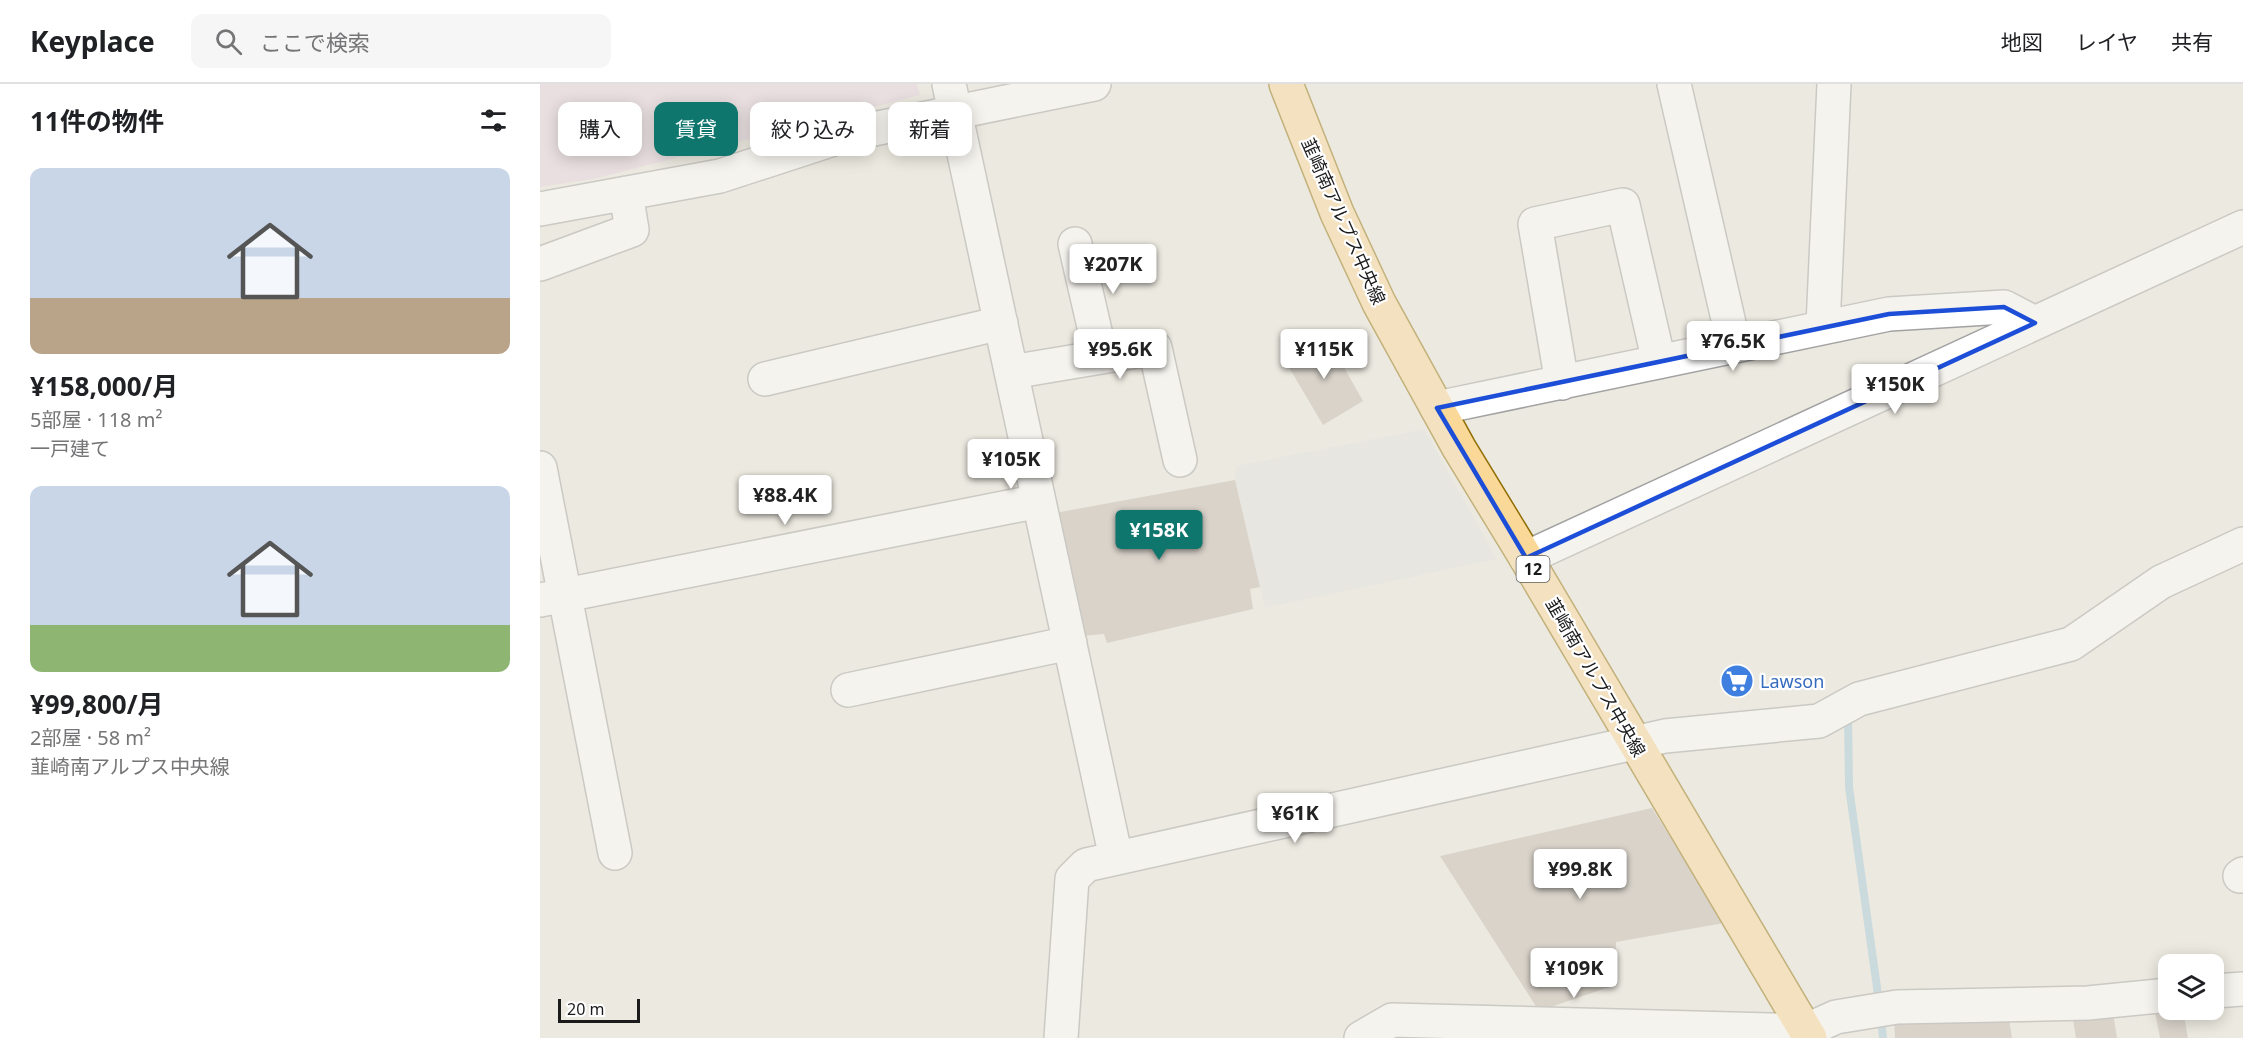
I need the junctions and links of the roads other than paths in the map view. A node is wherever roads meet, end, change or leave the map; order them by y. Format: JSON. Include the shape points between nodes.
{"nodes":[{"id":1,"x":1094,"y":84,"type":"edge"},
{"id":2,"x":1286,"y":84,"type":"edge"},
{"id":3,"x":1674,"y":84,"type":"edge"},
{"id":4,"x":1834,"y":84,"type":"edge"},
{"id":5,"x":952,"y":98,"type":"edge"},
{"id":6,"x":626,"y":193,"type":"junction"},
{"id":7,"x":540,"y":209,"type":"edge"},
{"id":8,"x":2243,"y":227,"type":"edge"},
{"id":9,"x":1075,"y":244,"type":"dead end"},
{"id":10,"x":540,"y":264,"type":"edge"},
{"id":11,"x":2035,"y":322,"type":"junction"},
{"id":12,"x":1001,"y":323,"type":"junction"},
{"id":13,"x":1823,"y":326,"type":"junction"},
{"id":14,"x":1734,"y":345,"type":"junction"},
{"id":15,"x":1101,"y":357,"type":"junction"},
{"id":16,"x":1659,"y":362,"type":"junction"},
{"id":17,"x":1011,"y":372,"type":"junction"},
{"id":18,"x":765,"y":379,"type":"dead end"},
{"id":19,"x":1562,"y":383,"type":"junction"},
{"id":20,"x":1437,"y":408,"type":"junction"},
{"id":21,"x":1180,"y":460,"type":"dead end"},
{"id":22,"x":540,"y":468,"type":"edge"},
{"id":23,"x":1039,"y":501,"type":"junction"},
{"id":24,"x":2239,"y":545,"type":"edge"},
{"id":25,"x":1526,"y":558,"type":"junction"},
{"id":26,"x":553,"y":598,"type":"edge"},
{"id":27,"x":1070,"y":643,"type":"junction"},
{"id":28,"x":848,"y":690,"type":"dead end"},
{"id":29,"x":1635,"y":743,"type":"junction"},
{"id":30,"x":615,"y":853,"type":"dead end"},
{"id":31,"x":1116,"y":858,"type":"junction"},
{"id":32,"x":2243,"y":989,"type":"edge"},
{"id":33,"x":2224,"y":990,"type":"edge"},
{"id":34,"x":2158,"y":996,"type":"edge"},
{"id":35,"x":1808,"y":1034,"type":"edge"},
{"id":36,"x":1061,"y":1038,"type":"edge"},
{"id":37,"x":1361,"y":1038,"type":"edge"}],
"edges":[{"from":1,"to":5,"type":"street"},
{"from":2,"to":20,"type":"main road","name":"韮崎南アルプス中央線","number":"12","via":[[1360,263]]},
{"from":3,"to":14,"type":"street"},
{"from":4,"to":13,"type":"street"},
{"from":5,"to":6,"type":"street","via":[[720,176]]},
{"from":5,"to":12,"type":"street"},
{"from":6,"to":7,"type":"street"},
{"from":6,"to":10,"type":"street","via":[[632,231]]},
{"from":8,"to":11,"type":"street"},
{"from":9,"to":15,"type":"street"},
{"from":11,"to":13,"type":"street","via":[[2004,307],[1889,314]]},
{"from":11,"to":25,"type":"street"},
{"from":12,"to":17,"type":"street"},
{"from":12,"to":18,"type":"street"},
{"from":13,"to":14,"type":"street"},
{"from":14,"to":16,"type":"street"},
{"from":15,"to":17,"type":"street"},
{"from":15,"to":21,"type":"street","via":[[1155,348]]},
{"from":16,"to":19,"type":"street"},
{"from":16,"to":19,"type":"street","via":[[1623,205],[1535,224]]},
{"from":17,"to":23,"type":"street"},
{"from":19,"to":20,"type":"street"},
{"from":20,"to":25,"type":"main road","name":"韮崎南アルプス中央線","number":"12"},
{"from":22,"to":26,"type":"street"},
{"from":23,"to":26,"type":"street"},
{"from":23,"to":27,"type":"street"},
{"from":24,"to":29,"type":"street","via":[[2162,582],[2072,644],[1859,699],[1819,721],[1665,736]]},
{"from":25,"to":29,"type":"main road","name":"韮崎南アルプス中央線","number":"12"},
{"from":26,"to":30,"type":"street"},
{"from":27,"to":28,"type":"street"},
{"from":27,"to":31,"type":"street"},
{"from":29,"to":31,"type":"street"},
{"from":29,"to":35,"type":"main road","name":"韮崎南アルプス中央線","number":"12"},
{"from":31,"to":36,"type":"street","via":[[1086,865],[1071,879]]},
{"from":32,"to":33,"type":"street"},
{"from":34,"to":35,"type":"street","via":[[2088,1003],[1879,1010],[1836,1017]]},
{"from":35,"to":37,"type":"street","via":[[1392,1020]]}]}
